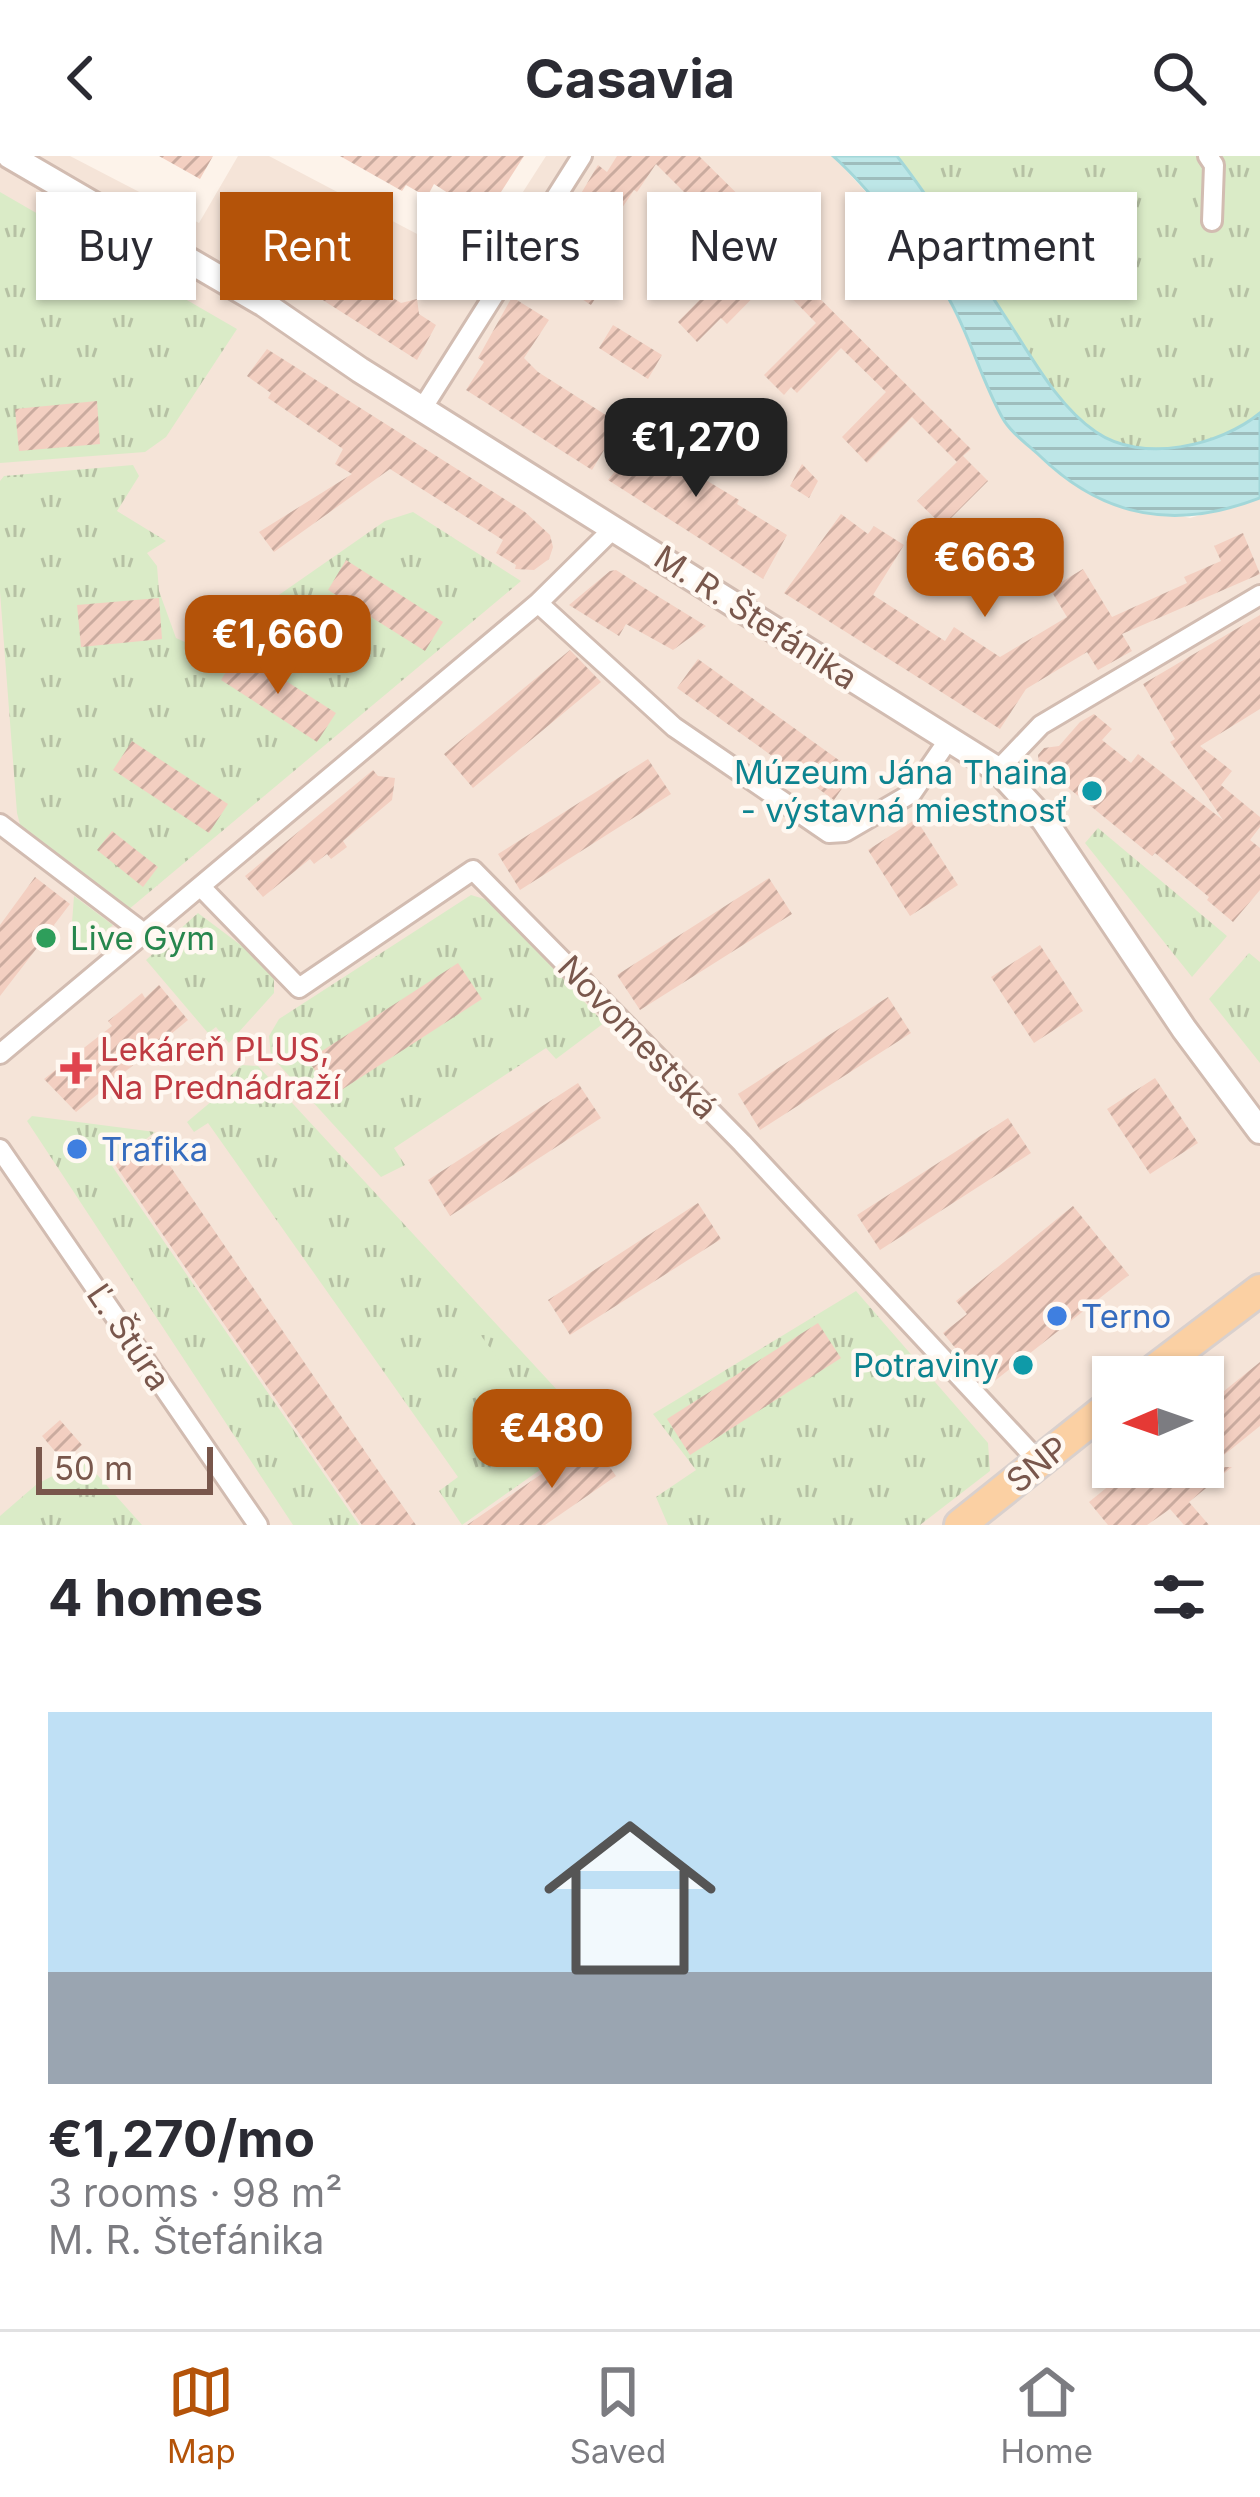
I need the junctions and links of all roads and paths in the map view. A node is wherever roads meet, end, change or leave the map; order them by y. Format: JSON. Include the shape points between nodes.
{"nodes":[{"id":1,"x":10,"y":156,"type":"edge"},
{"id":2,"x":582,"y":156,"type":"edge"},
{"id":3,"x":1208,"y":156,"type":"edge"},
{"id":4,"x":1212,"y":221,"type":"dead end"},
{"id":5,"x":422,"y":409,"type":"junction"},
{"id":6,"x":615,"y":526,"type":"junction"},
{"id":7,"x":1260,"y":595,"type":"edge"},
{"id":8,"x":538,"y":603,"type":"junction"},
{"id":9,"x":949,"y":740,"type":"junction"},
{"id":10,"x":998,"y":770,"type":"junction"},
{"id":11,"x":0,"y":824,"type":"edge"},
{"id":12,"x":201,"y":887,"type":"junction"},
{"id":13,"x":145,"y":934,"type":"junction"},
{"id":14,"x":0,"y":1054,"type":"edge"},
{"id":15,"x":1260,"y":1130,"type":"edge"},
{"id":16,"x":0,"y":1149,"type":"edge"},
{"id":17,"x":1260,"y":1290,"type":"edge"},
{"id":18,"x":1172,"y":1356,"type":"edge"},
{"id":19,"x":1092,"y":1420,"type":"edge"},
{"id":20,"x":1040,"y":1462,"type":"junction"},
{"id":21,"x":258,"y":1525,"type":"edge"},
{"id":22,"x":961,"y":1525,"type":"edge"}],
"edges":[{"from":1,"to":5,"type":"street","name":"M. R. Štefánika","via":[[263,304]]},
{"from":2,"to":5,"type":"street"},
{"from":3,"to":4,"type":"street"},
{"from":5,"to":6,"type":"street","name":"M. R. Štefánika"},
{"from":6,"to":8,"type":"street"},
{"from":6,"to":9,"type":"street","name":"M. R. Štefánika"},
{"from":7,"to":10,"type":"street","via":[[1041,725]]},
{"from":8,"to":9,"type":"street","via":[[674,727],[829,833],[845,832],[912,793]]},
{"from":8,"to":12,"type":"street"},
{"from":9,"to":10,"type":"street","name":"M. R. Štefánika"},
{"from":10,"to":15,"type":"street","name":"M. R. Štefánika","via":[[1044,820]]},
{"from":11,"to":13,"type":"street"},
{"from":12,"to":13,"type":"street"},
{"from":12,"to":20,"type":"street","name":"Novomestská","via":[[299,988],[472,870]]},
{"from":13,"to":14,"type":"street"},
{"from":16,"to":21,"type":"street","name":"Ľ. Štúra"},
{"from":17,"to":18,"type":"main road"},
{"from":19,"to":20,"type":"main road","name":"SNP"},
{"from":20,"to":22,"type":"main road","name":"SNP"}]}
